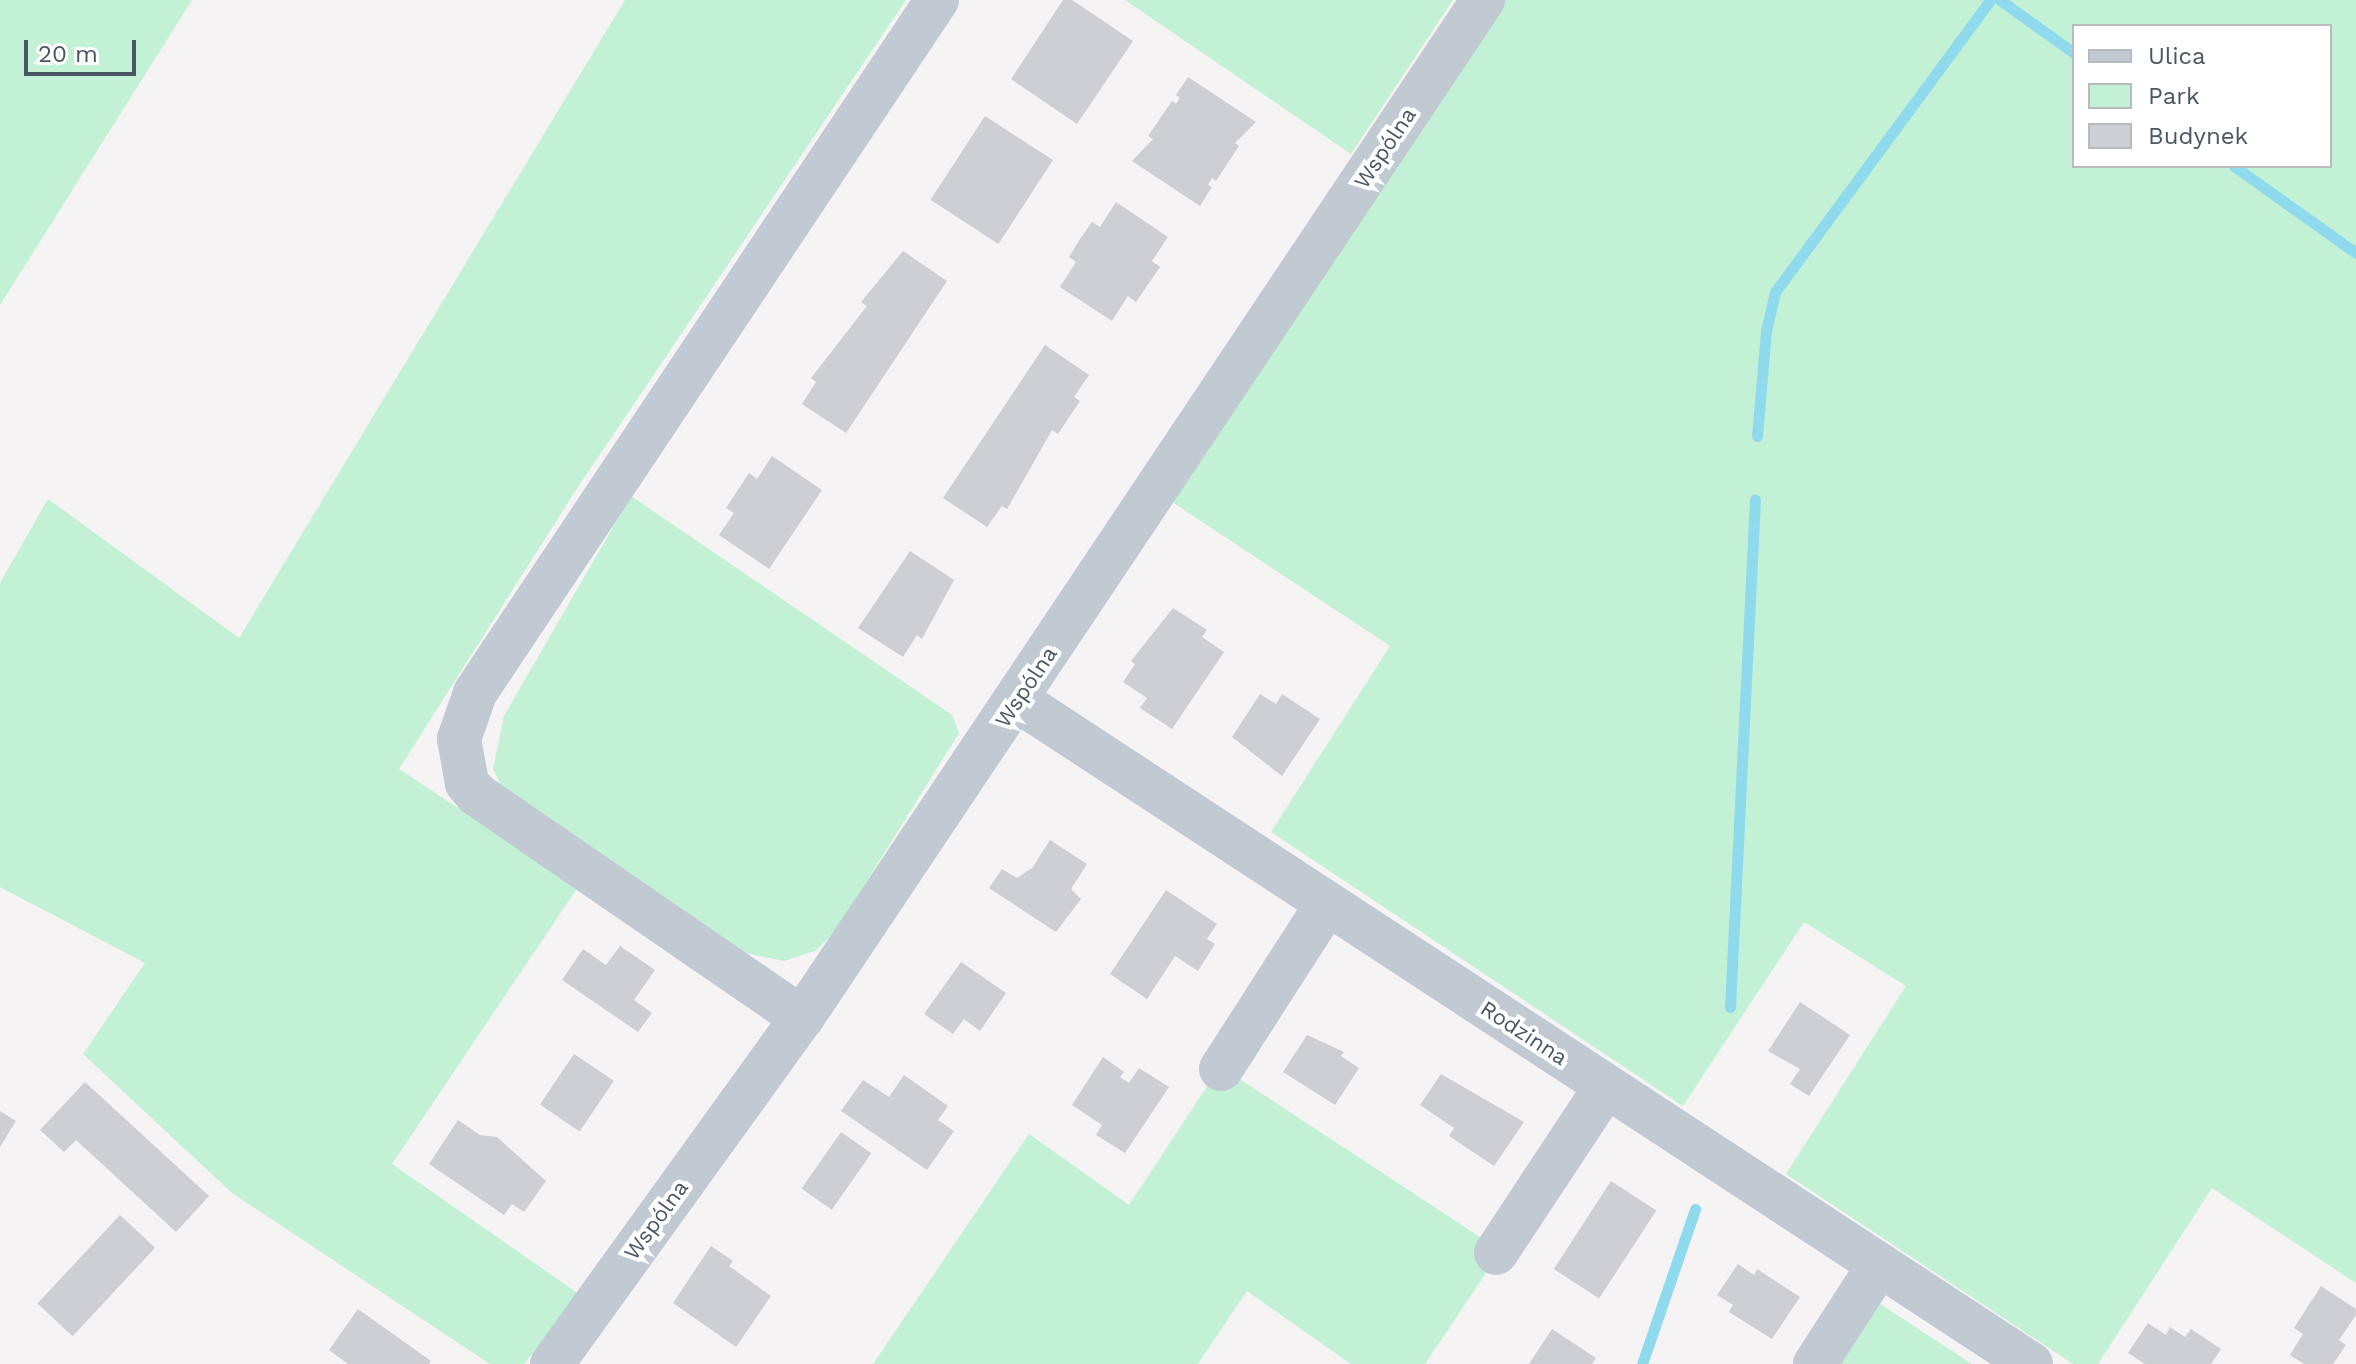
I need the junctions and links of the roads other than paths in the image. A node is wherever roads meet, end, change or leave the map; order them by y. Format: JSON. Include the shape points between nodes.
{"nodes":[{"id":1,"x":937,"y":0,"type":"edge"},
{"id":2,"x":1483,"y":0,"type":"edge"},
{"id":3,"x":1017,"y":700,"type":"junction"},
{"id":4,"x":1327,"y":904,"type":"junction"},
{"id":5,"x":802,"y":1018,"type":"junction"},
{"id":6,"x":1221,"y":1069,"type":"dead end"},
{"id":7,"x":1606,"y":1086,"type":"junction"},
{"id":8,"x":1496,"y":1253,"type":"dead end"},
{"id":9,"x":1879,"y":1265,"type":"junction"},
{"id":10,"x":552,"y":1364,"type":"edge"},
{"id":11,"x":1815,"y":1364,"type":"edge"},
{"id":12,"x":2031,"y":1364,"type":"edge"}],
"edges":[{"from":1,"to":5,"type":"street","via":[[475,693],[459,739],[464,774],[477,795]]},
{"from":2,"to":3,"type":"street","name":"Wspólna"},
{"from":3,"to":4,"type":"street","name":"Rodzinna"},
{"from":3,"to":5,"type":"street","name":"Wspólna"},
{"from":4,"to":6,"type":"street"},
{"from":4,"to":7,"type":"street","name":"Rodzinna"},
{"from":5,"to":10,"type":"street","name":"Wspólna"},
{"from":7,"to":8,"type":"street"},
{"from":7,"to":9,"type":"street","name":"Rodzinna"},
{"from":9,"to":11,"type":"street"},
{"from":9,"to":12,"type":"street","name":"Rodzinna"}]}
